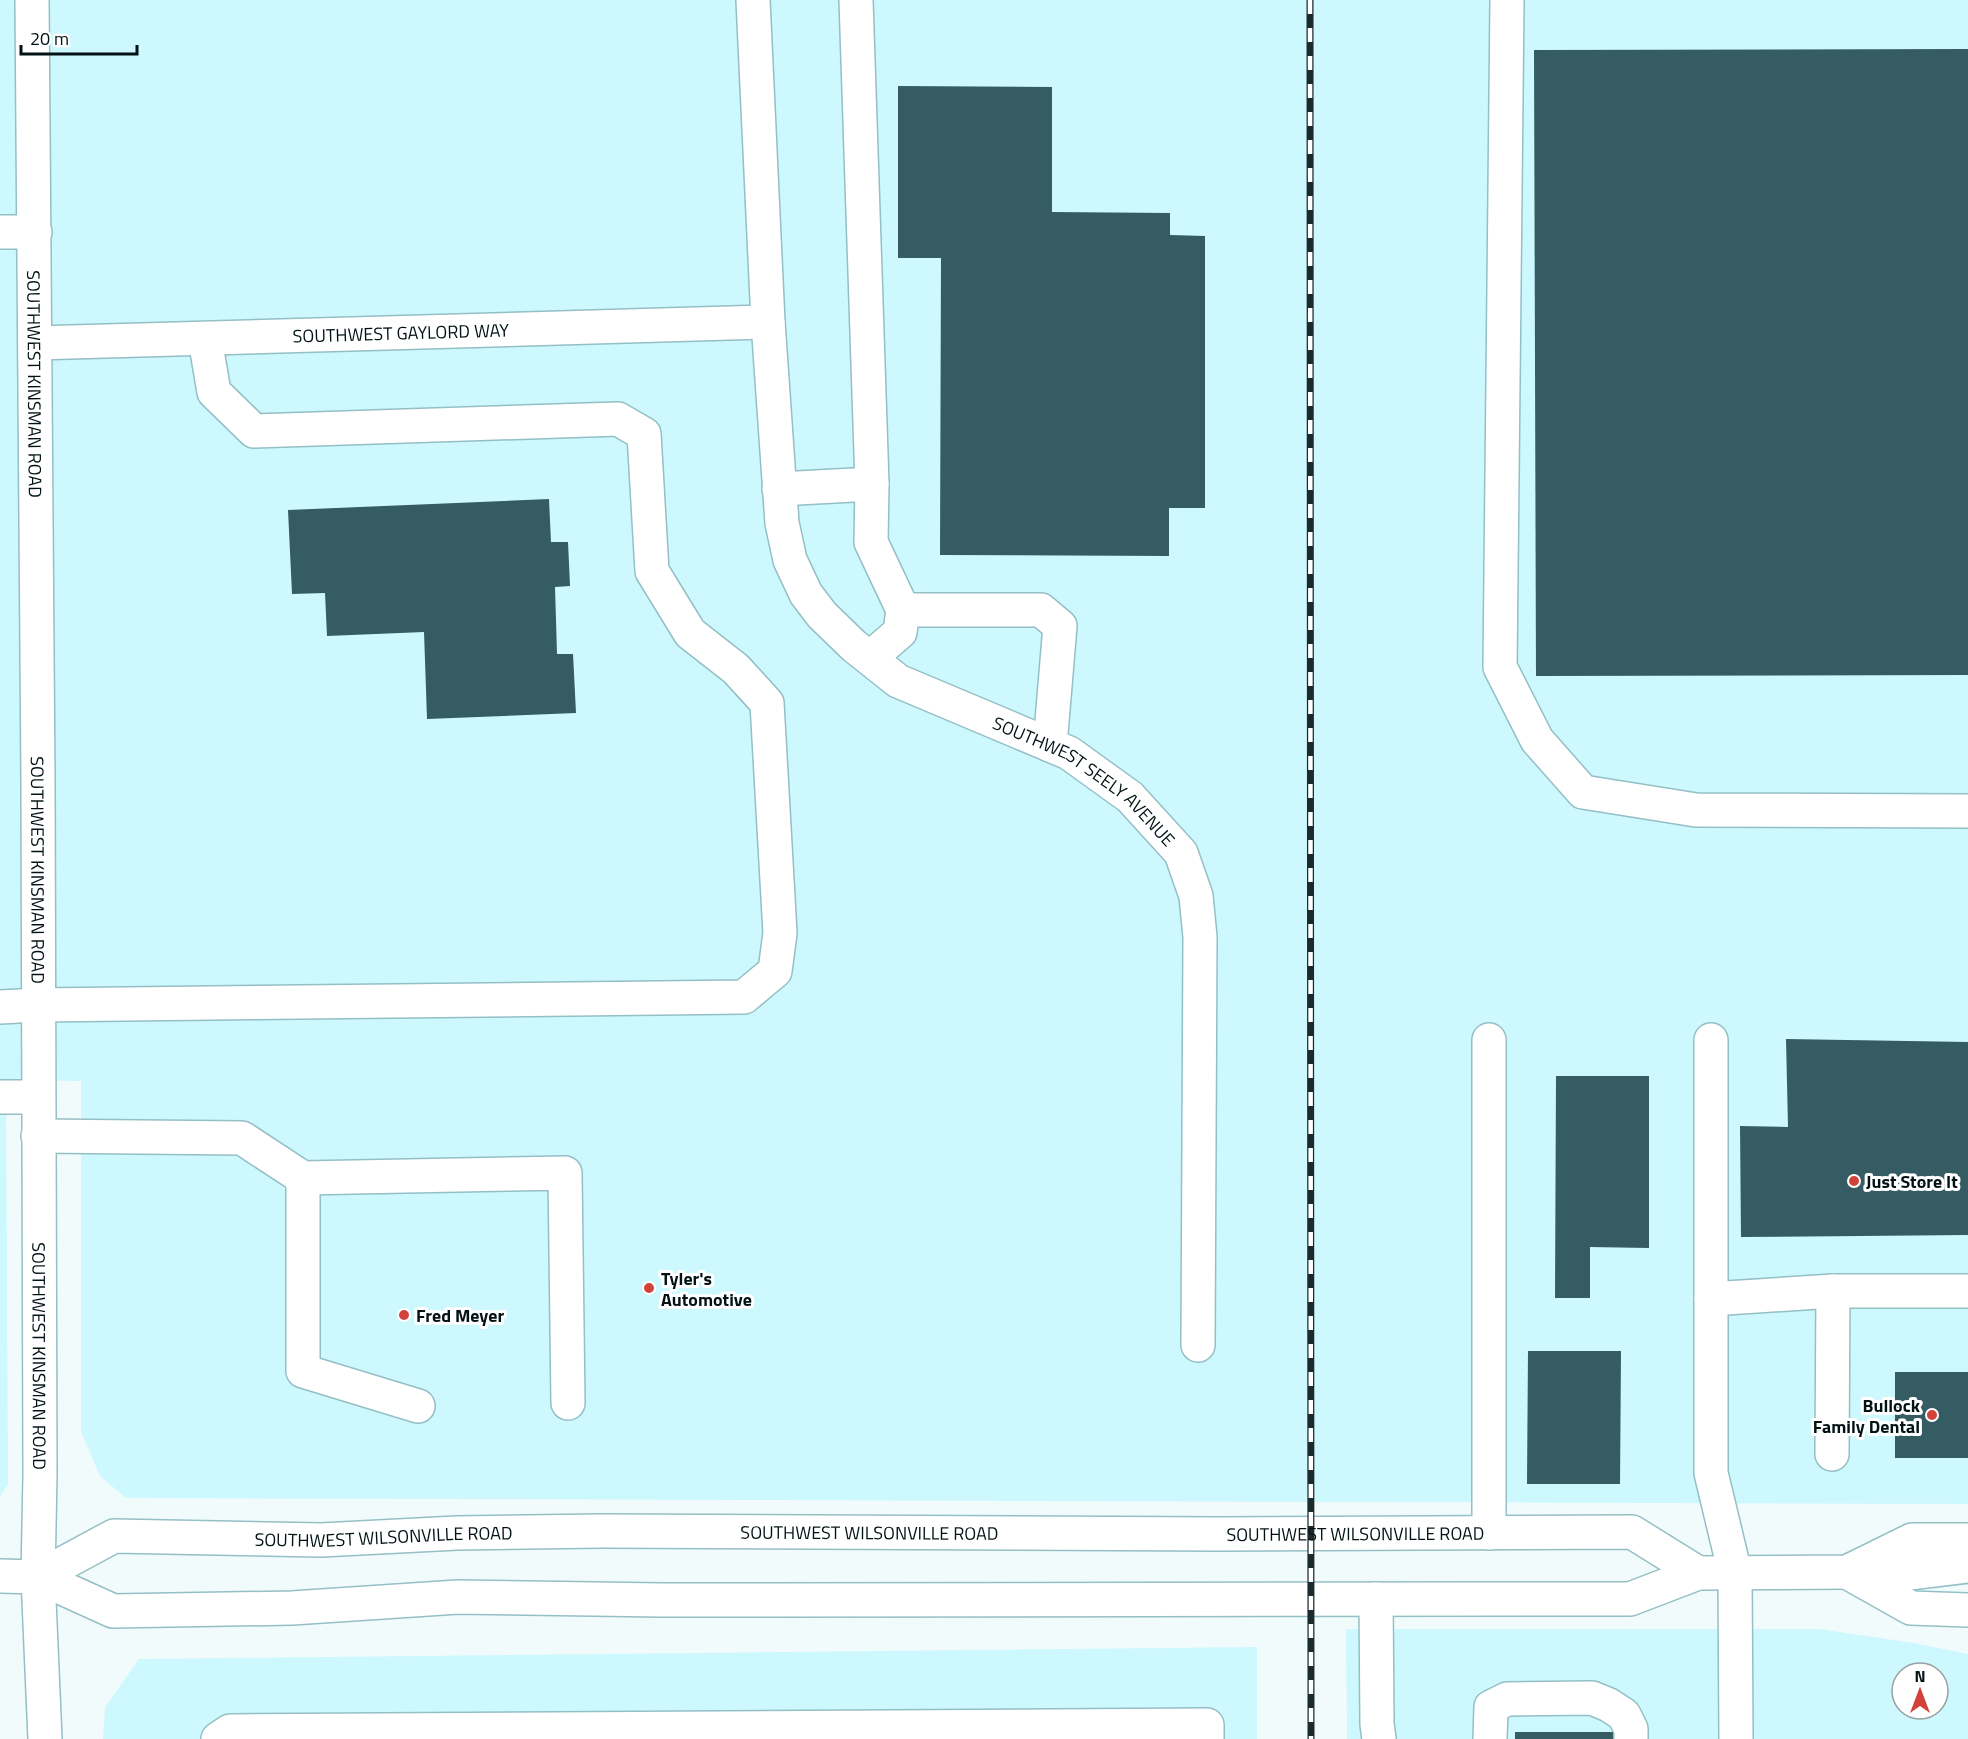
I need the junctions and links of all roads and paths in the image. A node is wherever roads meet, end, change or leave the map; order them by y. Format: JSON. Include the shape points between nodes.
{"nodes":[{"id":1,"x":32,"y":0,"type":"edge"},
{"id":2,"x":753,"y":0,"type":"edge"},
{"id":3,"x":856,"y":0,"type":"edge"},
{"id":4,"x":1507,"y":0,"type":"edge"},
{"id":5,"x":0,"y":232,"type":"edge"},
{"id":6,"x":35,"y":232,"type":"junction"},
{"id":7,"x":768,"y":322,"type":"junction"},
{"id":8,"x":205,"y":339,"type":"junction"},
{"id":9,"x":35,"y":343,"type":"junction"},
{"id":10,"x":872,"y":484,"type":"junction"},
{"id":11,"x":779,"y":489,"type":"junction"},
{"id":12,"x":903,"y":610,"type":"junction"},
{"id":13,"x":870,"y":658,"type":"junction"},
{"id":14,"x":1050,"y":745,"type":"junction"},
{"id":15,"x":1968,"y":811,"type":"edge"},
{"id":16,"x":38,"y":1005,"type":"junction"},
{"id":17,"x":0,"y":1007,"type":"edge"},
{"id":18,"x":1489,"y":1040,"type":"dead end"},
{"id":19,"x":1711,"y":1040,"type":"dead end"},
{"id":20,"x":0,"y":1097,"type":"edge"},
{"id":21,"x":38,"y":1097,"type":"junction"},
{"id":22,"x":38,"y":1136,"type":"junction"},
{"id":23,"x":303,"y":1178,"type":"junction"},
{"id":24,"x":1833,"y":1291,"type":"junction"},
{"id":25,"x":1968,"y":1291,"type":"edge"},
{"id":26,"x":1711,"y":1299,"type":"junction"},
{"id":27,"x":1198,"y":1345,"type":"dead end"},
{"id":28,"x":568,"y":1403,"type":"dead end"},
{"id":29,"x":418,"y":1406,"type":"dead end"},
{"id":30,"x":1832,"y":1454,"type":"dead end"},
{"id":31,"x":1489,"y":1533,"type":"junction"},
{"id":32,"x":1968,"y":1540,"type":"edge"},
{"id":33,"x":1968,"y":1566,"type":"edge"},
{"id":34,"x":1698,"y":1573,"type":"junction"},
{"id":35,"x":1735,"y":1573,"type":"junction"},
{"id":36,"x":1854,"y":1575,"type":"junction"},
{"id":37,"x":0,"y":1576,"type":"edge"},
{"id":38,"x":38,"y":1577,"type":"junction"},
{"id":39,"x":1377,"y":1599,"type":"junction"},
{"id":40,"x":1968,"y":1610,"type":"edge"},
{"id":41,"x":714,"y":1734,"type":"edge"},
{"id":42,"x":45,"y":1739,"type":"edge"},
{"id":43,"x":218,"y":1739,"type":"edge"},
{"id":44,"x":1207,"y":1739,"type":"edge"},
{"id":45,"x":1379,"y":1739,"type":"edge"},
{"id":46,"x":1490,"y":1739,"type":"edge"},
{"id":47,"x":1631,"y":1739,"type":"edge"},
{"id":48,"x":1736,"y":1739,"type":"edge"}],
"edges":[{"from":1,"to":6,"type":"main road","name":"SOUTHWEST KINSMAN ROAD"},
{"from":2,"to":7,"type":"main road","name":"SOUTHWEST SEELY AVENUE"},
{"from":3,"to":10,"type":"main road"},
{"from":4,"to":15,"type":"main road","via":[[1500,667],[1537,740],[1583,792],[1696,810]]},
{"from":5,"to":6,"type":"main road"},
{"from":6,"to":9,"type":"main road","name":"SOUTHWEST KINSMAN ROAD"},
{"from":7,"to":8,"type":"main road","name":"SOUTHWEST GAYLORD WAY"},
{"from":7,"to":11,"type":"main road","name":"SOUTHWEST SEELY AVENUE"},
{"from":8,"to":9,"type":"main road","name":"SOUTHWEST GAYLORD WAY"},
{"from":8,"to":16,"type":"main road","via":[[214,392],[254,431],[618,419],[644,434],[652,571],[690,633],[736,669],[767,703],[780,933],[775,971],[744,997]]},
{"from":9,"to":16,"type":"main road","name":"SOUTHWEST KINSMAN ROAD"},
{"from":10,"to":11,"type":"main road"},
{"from":10,"to":12,"type":"main road","via":[[871,542]]},
{"from":11,"to":13,"type":"main road","name":"SOUTHWEST SEELY AVENUE","via":[[790,560],[806,594],[822,615]]},
{"from":12,"to":13,"type":"main road","via":[[900,632]]},
{"from":12,"to":14,"type":"main road","via":[[1041,610],[1060,626]]},
{"from":13,"to":14,"type":"main road","name":"SOUTHWEST SEELY AVENUE","via":[[898,681]]},
{"from":14,"to":27,"type":"main road","name":"SOUTHWEST SEELY AVENUE","via":[[1069,753],[1130,797],[1181,853],[1197,896]]},
{"from":16,"to":17,"type":"main road"},
{"from":16,"to":21,"type":"main road","name":"SOUTHWEST KINSMAN ROAD"},
{"from":18,"to":31,"type":"main road"},
{"from":19,"to":26,"type":"main road"},
{"from":20,"to":21,"type":"main road"},
{"from":21,"to":22,"type":"main road","name":"SOUTHWEST KINSMAN ROAD"},
{"from":22,"to":23,"type":"main road","via":[[242,1138]]},
{"from":22,"to":38,"type":"main road","name":"SOUTHWEST KINSMAN ROAD"},
{"from":23,"to":28,"type":"main road","via":[[565,1173]]},
{"from":23,"to":29,"type":"main road","via":[[303,1371]]},
{"from":24,"to":25,"type":"main road"},
{"from":24,"to":26,"type":"main road"},
{"from":24,"to":30,"type":"main road"},
{"from":26,"to":35,"type":"main road","via":[[1711,1473]]},
{"from":31,"to":34,"type":"main road","name":"SOUTHWEST WILSONVILLE ROAD","via":[[1632,1532]]},
{"from":31,"to":38,"type":"main road","name":"SOUTHWEST WILSONVILLE ROAD","via":[[602,1531],[321,1540],[114,1536]]},
{"from":32,"to":36,"type":"main road","name":"SOUTHWEST WILSONVILLE ROAD","via":[[1912,1540]]},
{"from":33,"to":36,"type":"main road"},
{"from":34,"to":35,"type":"main road","name":"SOUTHWEST WILSONVILLE ROAD"},
{"from":34,"to":39,"type":"main road","name":"SOUTHWEST WILSONVILLE ROAD","via":[[1630,1599]]},
{"from":35,"to":36,"type":"main road","name":"SOUTHWEST WILSONVILLE ROAD"},
{"from":35,"to":48,"type":"main road"},
{"from":36,"to":40,"type":"main road","via":[[1911,1608]]},
{"from":37,"to":38,"type":"main road","name":"SOUTHWEST WILSONVILLE ROAD"},
{"from":38,"to":39,"type":"main road","name":"SOUTHWEST WILSONVILLE ROAD","via":[[113,1611],[292,1608],[458,1597]]},
{"from":38,"to":42,"type":"main road","name":"SOUTHWEST KINSMAN ROAD"},
{"from":39,"to":45,"type":"main road"},
{"from":41,"to":43,"type":"main road","via":[[230,1731]]},
{"from":41,"to":44,"type":"main road","via":[[1207,1725]]},
{"from":46,"to":47,"type":"main road","via":[[1491,1707],[1507,1698],[1592,1698],[1624,1715]]}]}
